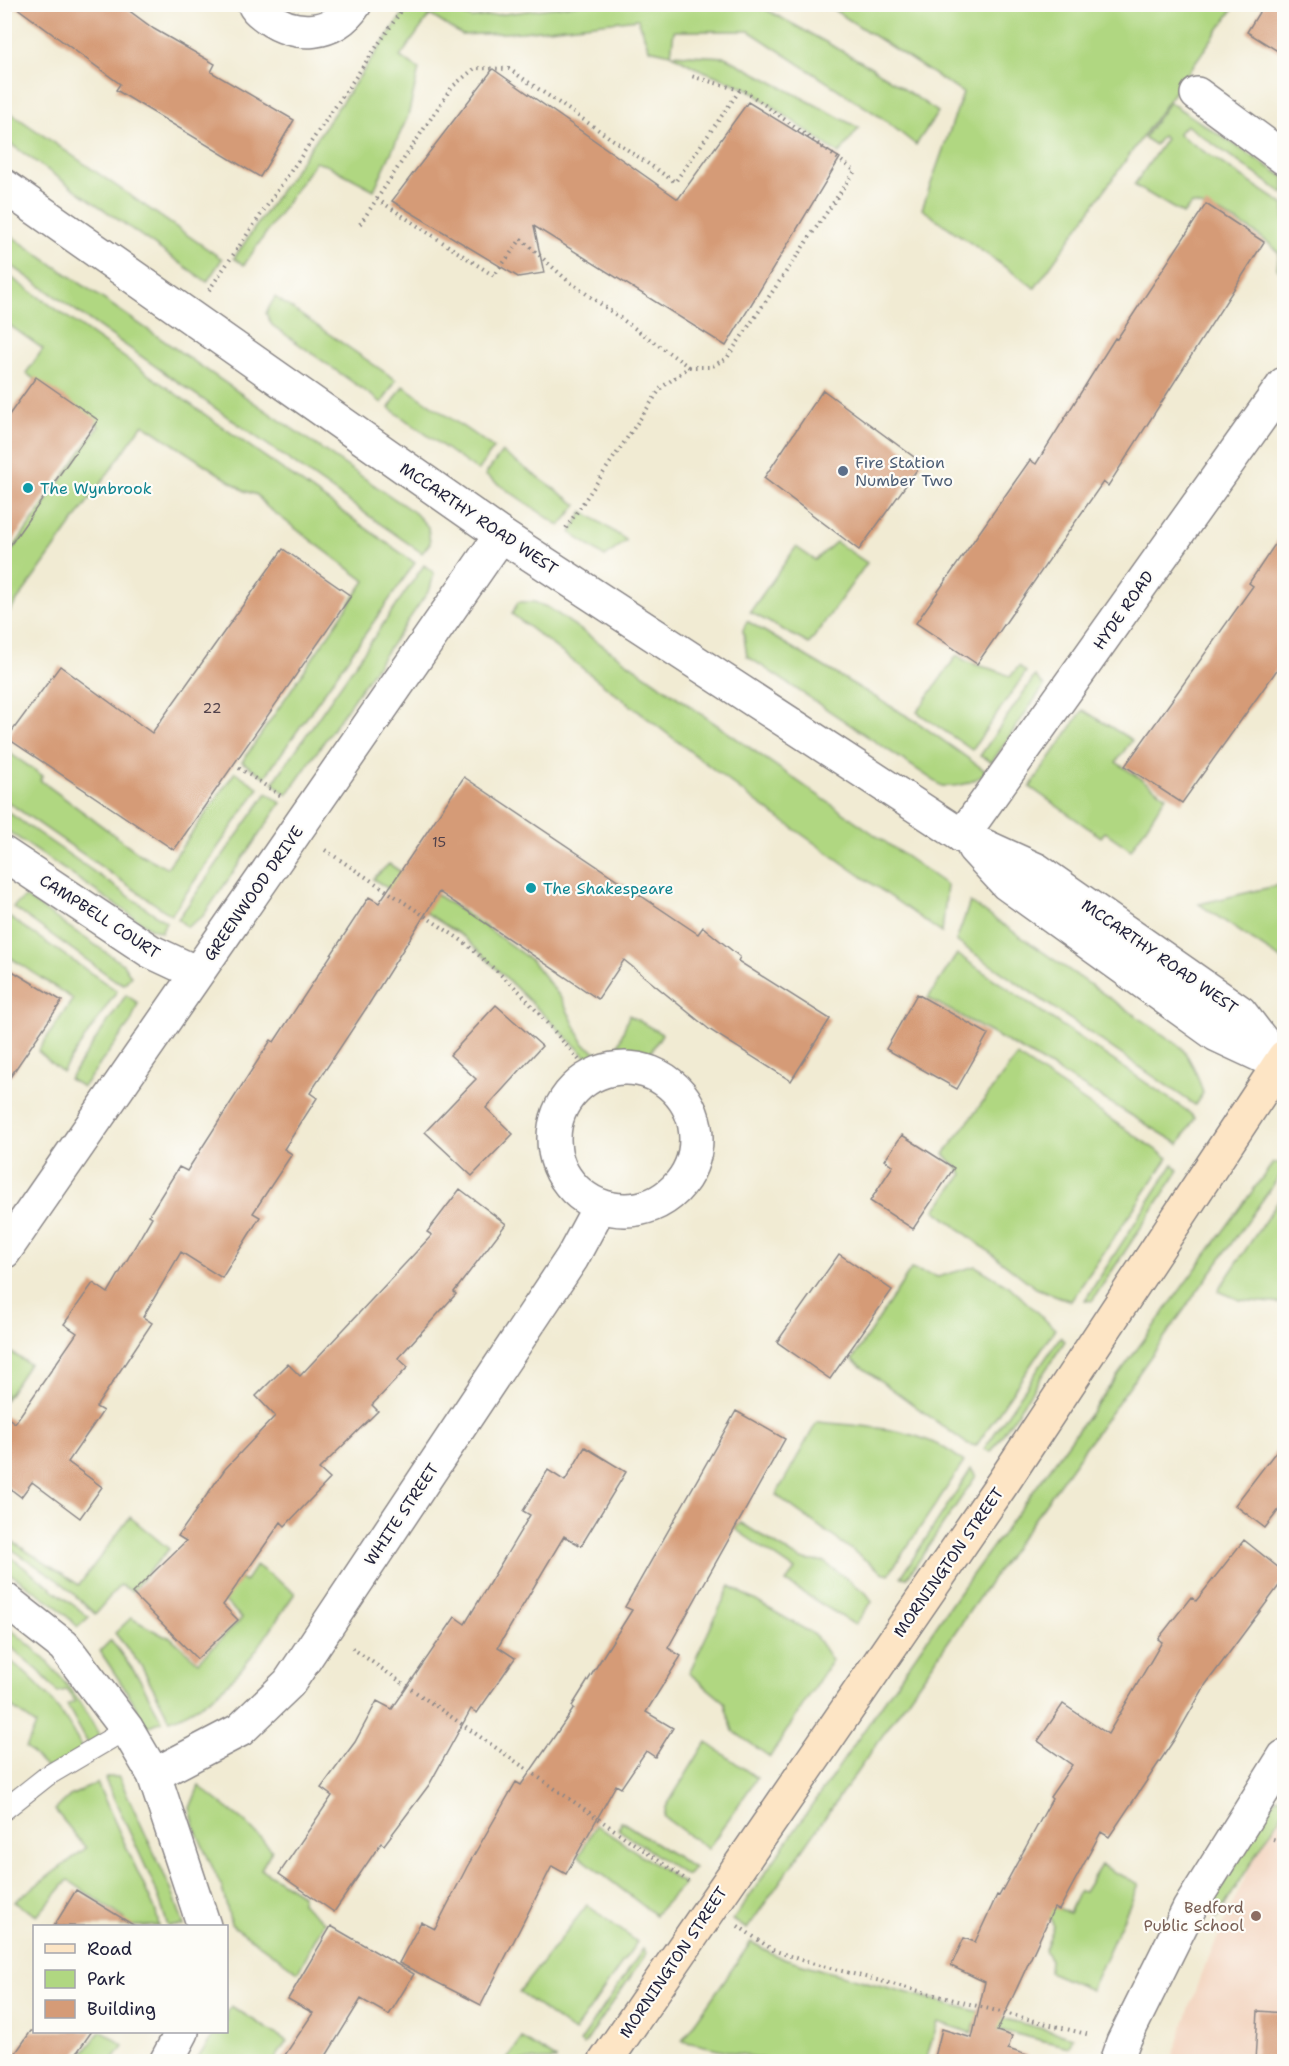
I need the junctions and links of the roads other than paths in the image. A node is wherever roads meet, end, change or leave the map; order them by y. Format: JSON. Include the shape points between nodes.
{"nodes":[{"id":1,"x":254,"y":4,"type":"edge"},
{"id":2,"x":355,"y":4,"type":"edge"},
{"id":3,"x":1197,"y":94,"type":"dead end"},
{"id":4,"x":1284,"y":158,"type":"edge"},
{"id":5,"x":4,"y":186,"type":"edge"},
{"id":6,"x":1284,"y":384,"type":"edge"},
{"id":7,"x":501,"y":535,"type":"junction"},
{"id":8,"x":962,"y":836,"type":"junction"},
{"id":9,"x":4,"y":854,"type":"edge"},
{"id":10,"x":197,"y":974,"type":"junction"},
{"id":11,"x":1283,"y":1063,"type":"edge"},
{"id":12,"x":600,"y":1206,"type":"junction"},
{"id":13,"x":4,"y":1252,"type":"edge"},
{"id":14,"x":4,"y":1599,"type":"edge"},
{"id":15,"x":127,"y":1729,"type":"junction"},
{"id":16,"x":1284,"y":1757,"type":"edge"},
{"id":17,"x":154,"y":1775,"type":"junction"},
{"id":18,"x":4,"y":1810,"type":"edge"},
{"id":19,"x":204,"y":1925,"type":"edge"},
{"id":20,"x":181,"y":2033,"type":"edge"},
{"id":21,"x":1120,"y":2052,"type":"edge"},
{"id":22,"x":166,"y":2061,"type":"edge"},
{"id":23,"x":605,"y":2061,"type":"edge"}],
"edges":[{"from":1,"to":2,"type":"street","via":[[280,27],[302,32],[323,29],[349,14]]},
{"from":3,"to":4,"type":"street"},
{"from":5,"to":7,"type":"street","name":"MCCARTHY ROAD WEST"},
{"from":6,"to":8,"type":"street","name":"HYDE ROAD"},
{"from":7,"to":8,"type":"street","name":"MCCARTHY ROAD WEST"},
{"from":7,"to":10,"type":"street","name":"GREENWOOD DRIVE"},
{"from":8,"to":11,"type":"street","name":"MCCARTHY ROAD WEST","via":[[1007,884],[1217,1035]]},
{"from":9,"to":10,"type":"street","name":"CAMPBELL COURT","via":[[150,951]]},
{"from":10,"to":13,"type":"street","name":"GREENWOOD DRIVE"},
{"from":11,"to":23,"type":"main road","name":"MORNINGTON STREET","via":[[1005,1481]]},
{"from":12,"to":12,"type":"street","via":[[627,1210],[651,1206],[672,1193],[688,1174],[696,1151],[694,1121],[678,1092],[659,1076],[643,1070],[618,1069],[593,1076],[568,1096],[560,1112],[554,1137],[564,1176]]},
{"from":12,"to":17,"type":"street","name":"WHITE STREET","via":[[572,1258],[289,1683],[240,1730]]},
{"from":14,"to":15,"type":"street","via":[[64,1646]]},
{"from":15,"to":17,"type":"street"},
{"from":15,"to":18,"type":"lane","via":[[47,1776]]},
{"from":16,"to":21,"type":"street","via":[[1189,1909]]},
{"from":17,"to":19,"type":"street"},
{"from":20,"to":22,"type":"street"}]}
